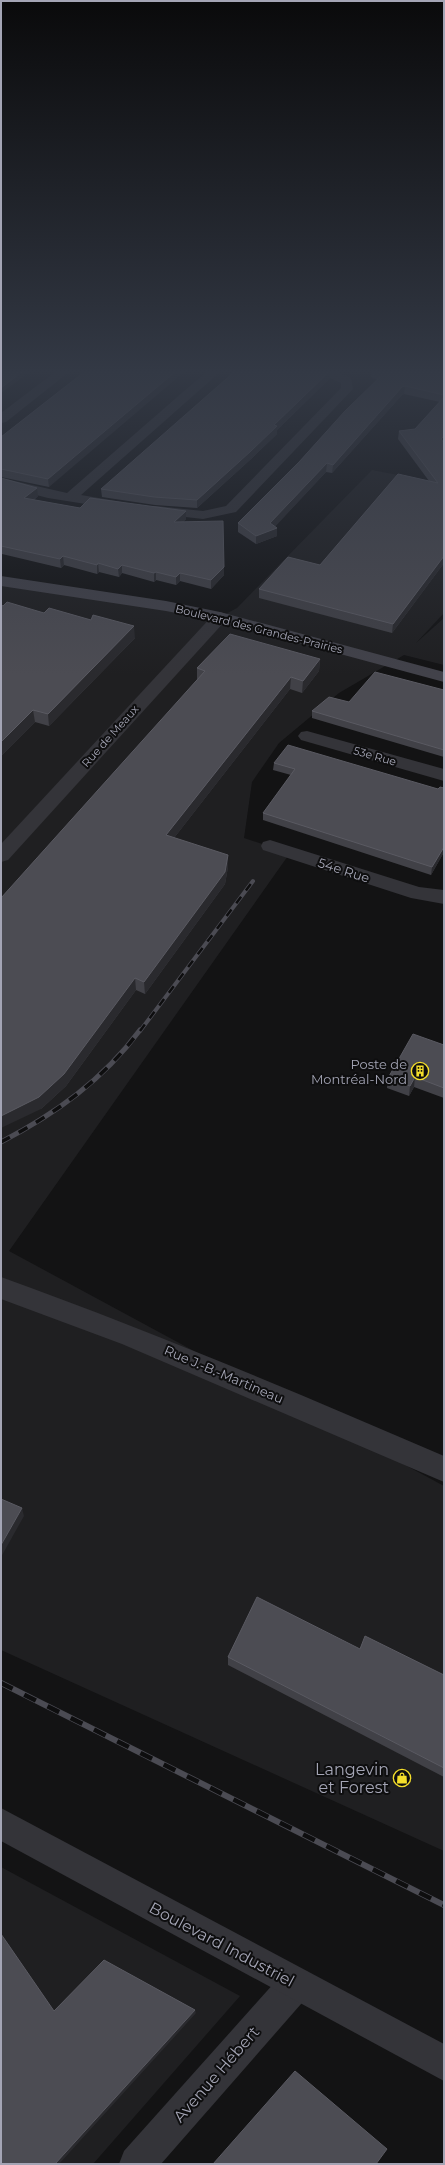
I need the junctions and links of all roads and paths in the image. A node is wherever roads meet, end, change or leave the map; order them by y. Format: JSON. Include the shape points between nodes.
{"nodes":[{"id":1,"x":98,"y":473,"type":"edge"},
{"id":2,"x":266,"y":473,"type":"edge"},
{"id":3,"x":1,"y":482,"type":"edge"},
{"id":4,"x":69,"y":498,"type":"junction"},
{"id":5,"x":1,"y":581,"type":"edge"},
{"id":6,"x":220,"y":617,"type":"junction"},
{"id":7,"x":444,"y":677,"type":"edge"},
{"id":8,"x":307,"y":736,"type":"dead end"},
{"id":9,"x":444,"y":775,"type":"edge"},
{"id":10,"x":270,"y":846,"type":"dead end"},
{"id":11,"x":1,"y":856,"type":"edge"},
{"id":12,"x":444,"y":897,"type":"edge"},
{"id":13,"x":1,"y":1288,"type":"edge"},
{"id":14,"x":444,"y":1469,"type":"edge"},
{"id":15,"x":5,"y":1832,"type":"edge"},
{"id":16,"x":296,"y":1984,"type":"junction"},
{"id":17,"x":444,"y":2063,"type":"edge"},
{"id":18,"x":137,"y":2164,"type":"edge"}],
"edges":[{"from":1,"to":4,"type":"street"},
{"from":2,"to":4,"type":"street","via":[[231,509],[215,514],[186,514]]},
{"from":3,"to":4,"type":"street"},
{"from":5,"to":6,"type":"main road","name":"Boulevard des Grandes-Prairies","via":[[166,606]]},
{"from":6,"to":7,"type":"main road","name":"Boulevard des Grandes-Prairies"},
{"from":6,"to":11,"type":"street","name":"Rue de Meaux"},
{"from":8,"to":9,"type":"street","name":"53e Rue"},
{"from":10,"to":12,"type":"street","name":"54e Rue","via":[[418,893]]},
{"from":13,"to":14,"type":"street","name":"Rue J.-B.-Martineau","via":[[131,1336]]},
{"from":15,"to":16,"type":"street","name":"Boulevard Industriel"},
{"from":16,"to":17,"type":"street","name":"Boulevard Industriel"},
{"from":16,"to":18,"type":"street","name":"Avenue Hébert"}]}
